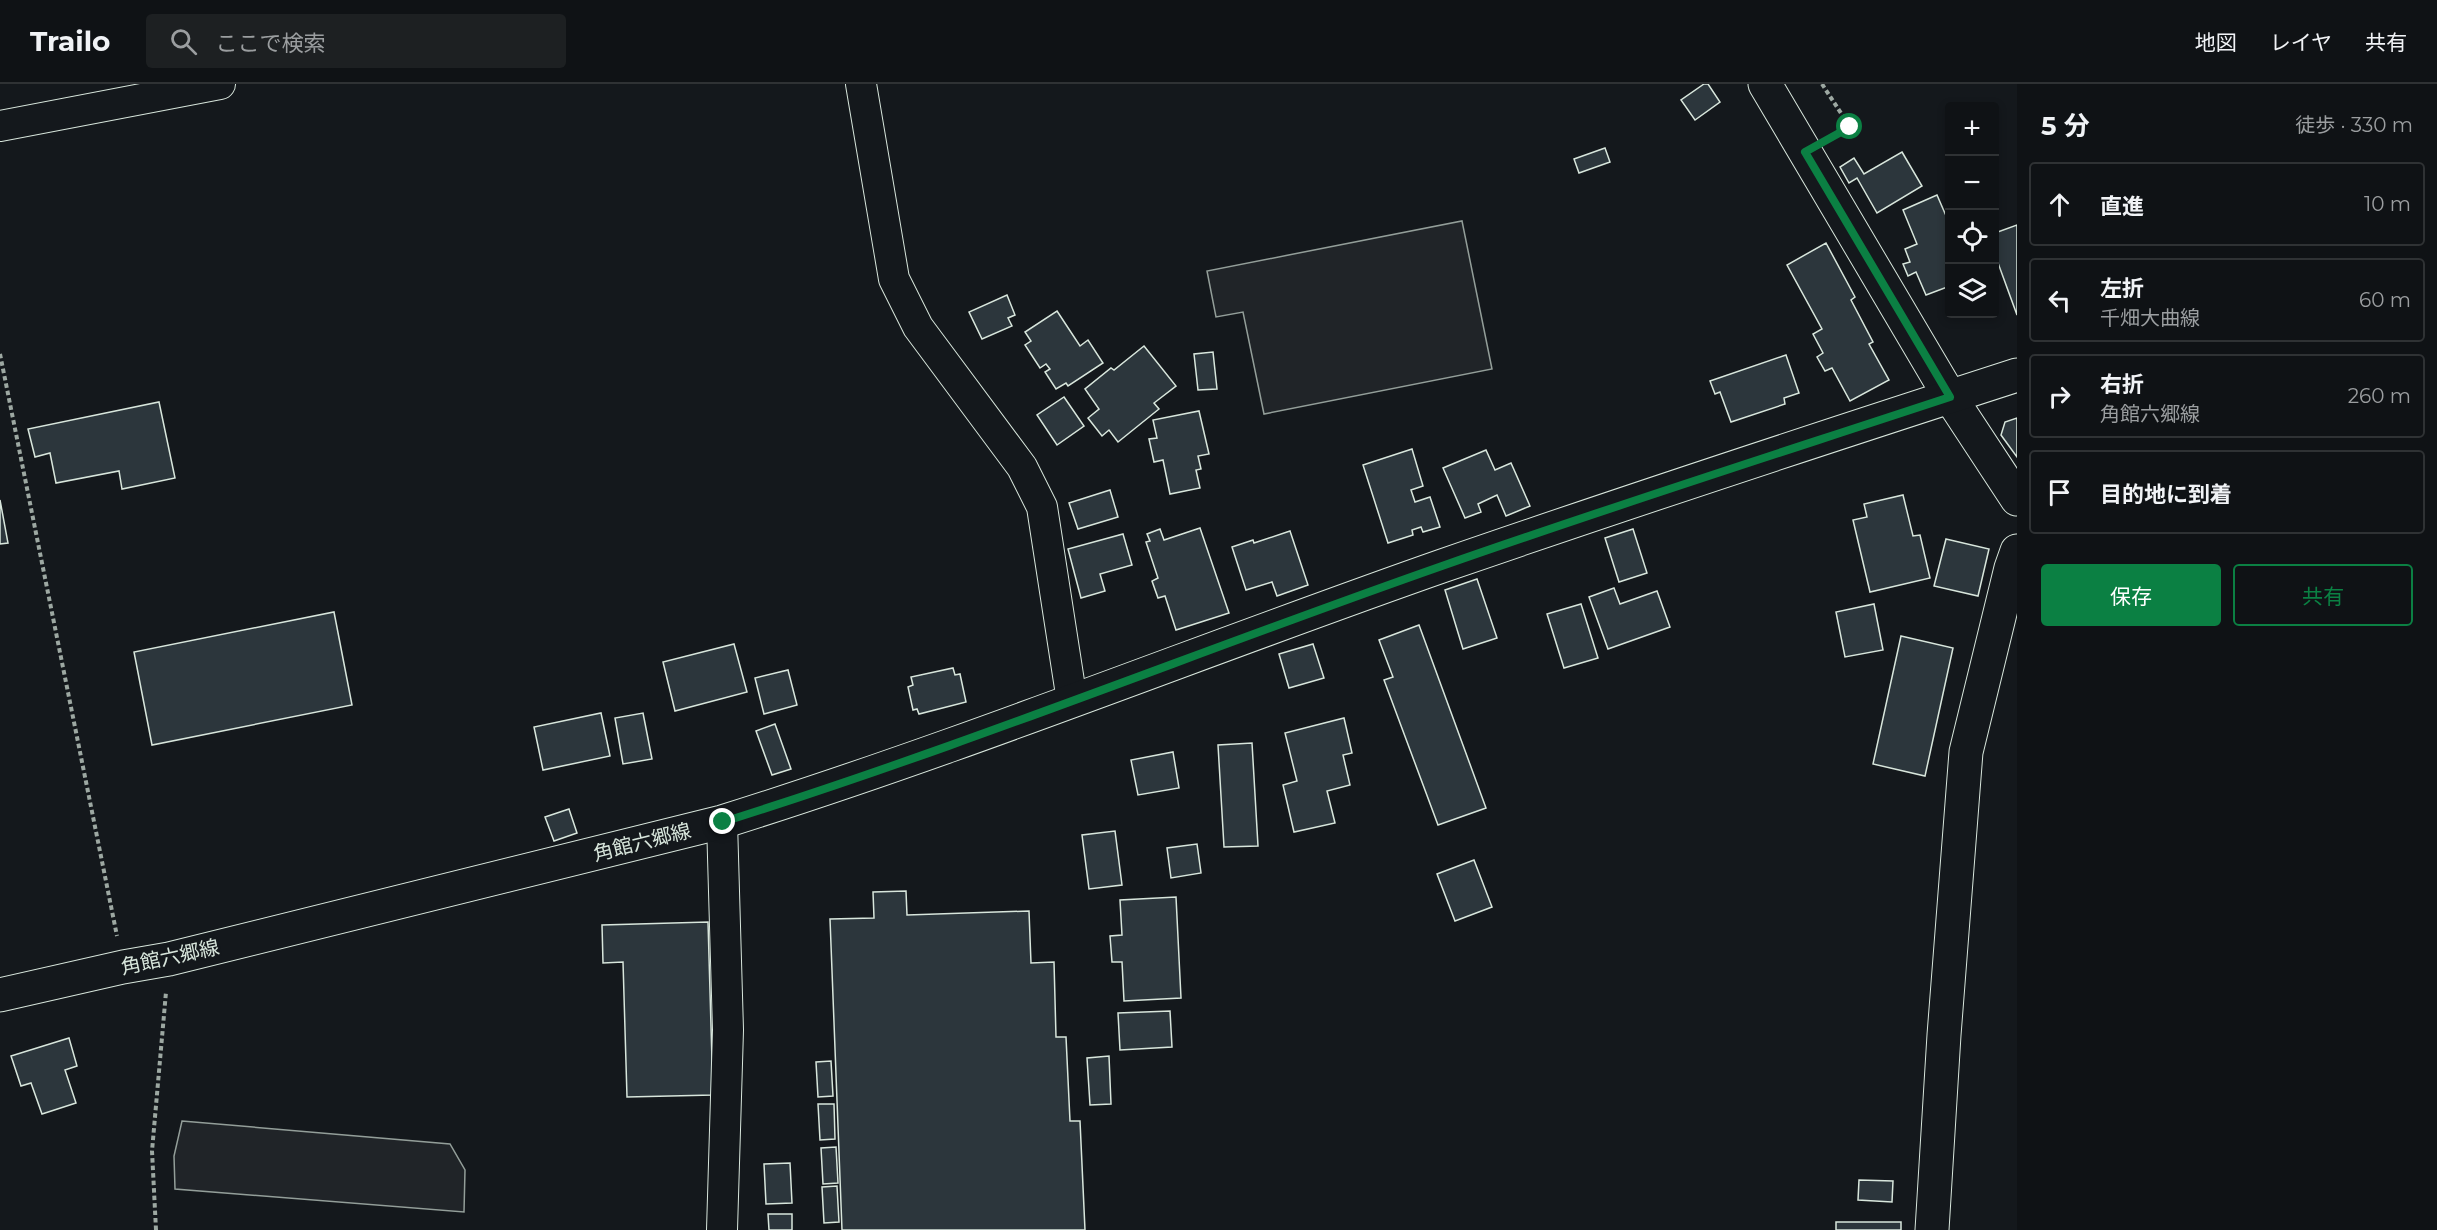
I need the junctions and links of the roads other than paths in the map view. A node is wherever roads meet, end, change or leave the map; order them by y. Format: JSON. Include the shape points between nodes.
{"nodes":[{"id":1,"x":220,"y":84,"type":"edge"},
{"id":2,"x":861,"y":84,"type":"edge"},
{"id":3,"x":1765,"y":84,"type":"edge"},
{"id":4,"x":0,"y":126,"type":"edge"},
{"id":5,"x":2017,"y":375,"type":"edge"},
{"id":6,"x":1950,"y":397,"type":"junction"},
{"id":7,"x":2017,"y":499,"type":"edge"},
{"id":8,"x":2017,"y":551,"type":"edge"},
{"id":9,"x":1072,"y":700,"type":"junction"},
{"id":10,"x":723,"y":822,"type":"junction"},
{"id":11,"x":0,"y":995,"type":"edge"},
{"id":12,"x":722,"y":1230,"type":"edge"},
{"id":13,"x":1932,"y":1230,"type":"edge"}],
"edges":[{"from":1,"to":4,"type":"street"},
{"from":2,"to":9,"type":"street","via":[[894,279],[918,327],[1023,467],[1042,507]]},
{"from":3,"to":6,"type":"main road"},
{"from":5,"to":6,"type":"main road","name":"角館六郷線"},
{"from":6,"to":7,"type":"main road"},
{"from":6,"to":9,"type":"main road","name":"角館六郷線","via":[[1442,566]]},
{"from":8,"to":13,"type":"main road","via":[[1966,752]]},
{"from":9,"to":10,"type":"main road","name":"角館六郷線"},
{"from":10,"to":11,"type":"main road","name":"角館六郷線","via":[[169,959]]},
{"from":10,"to":12,"type":"street","via":[[728,1030]]}]}
